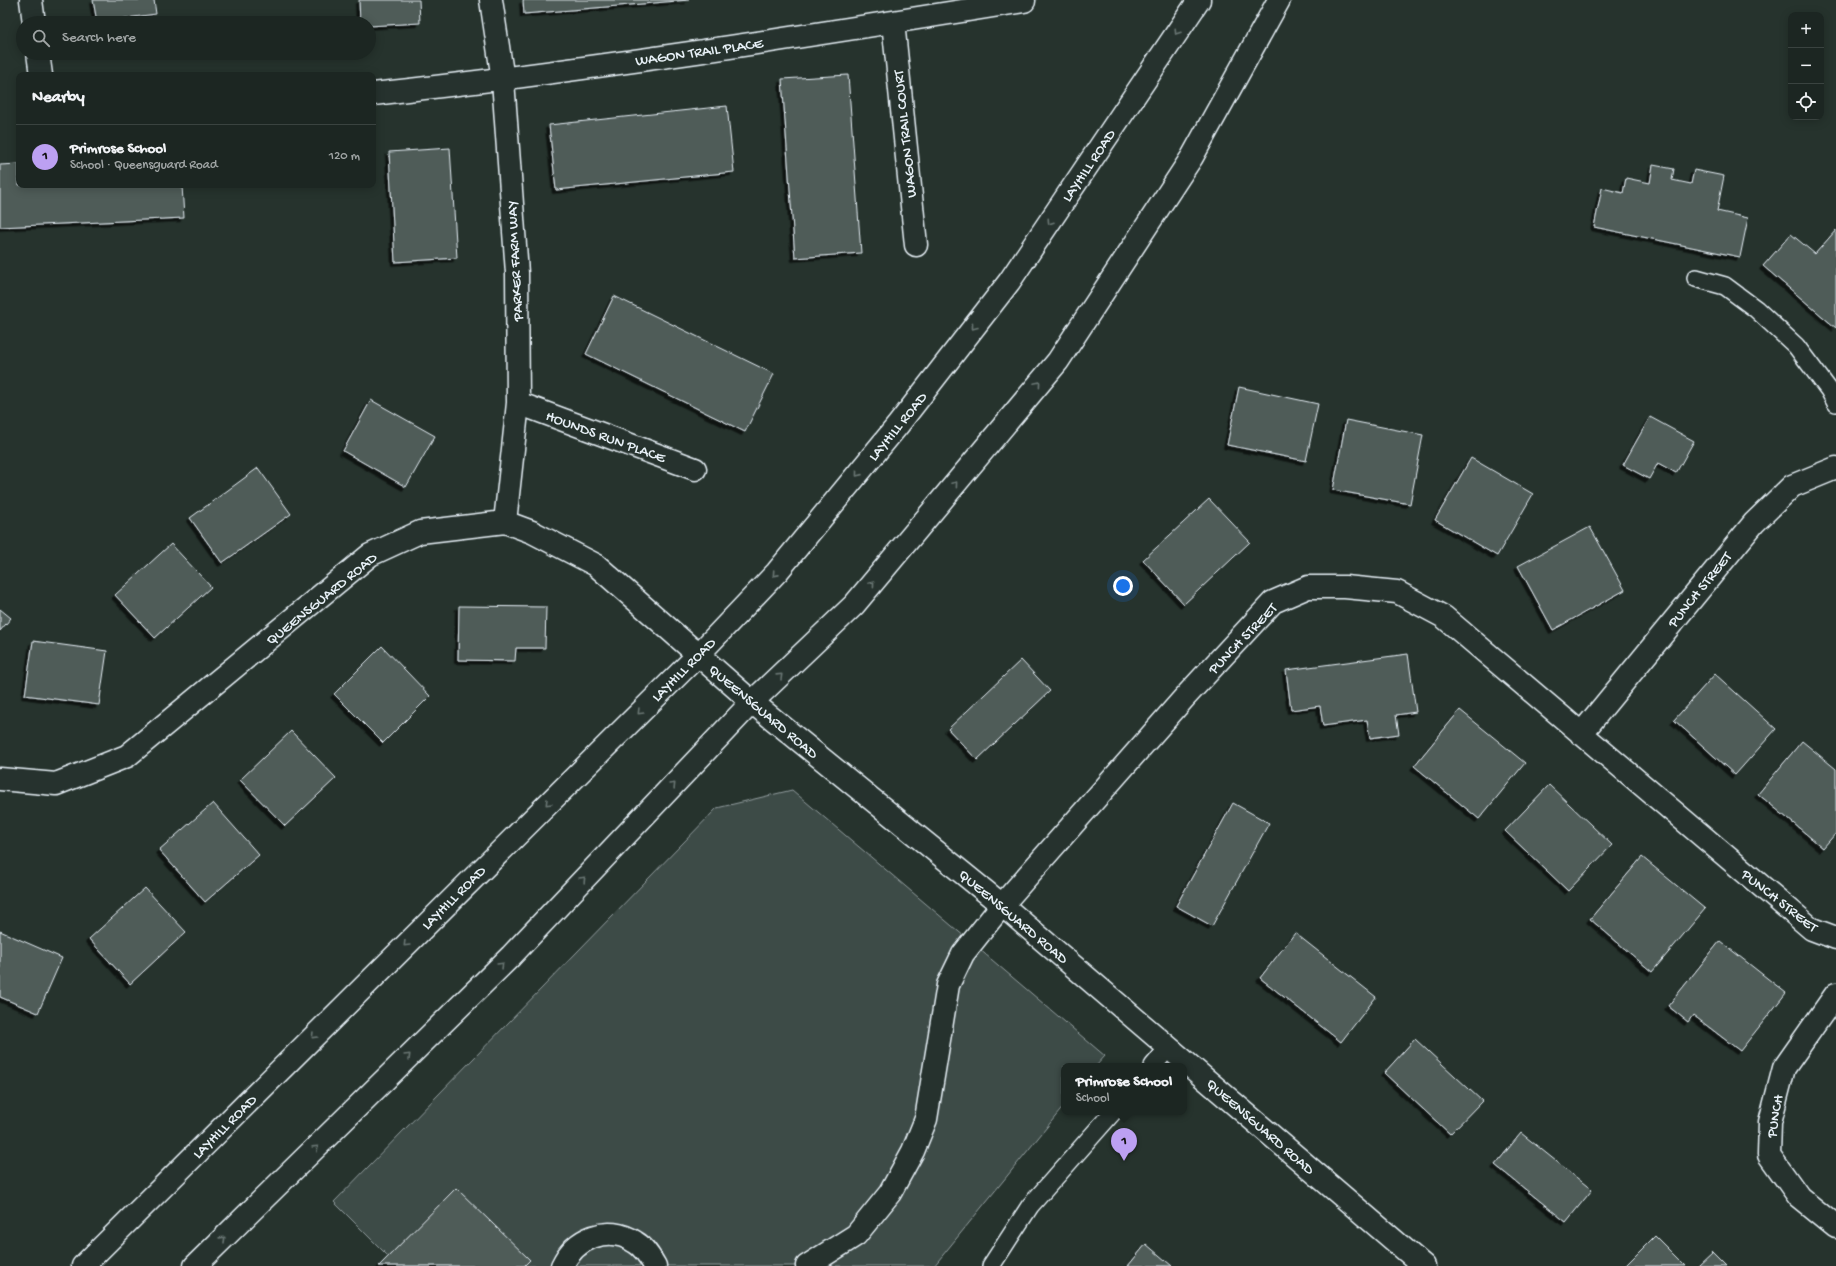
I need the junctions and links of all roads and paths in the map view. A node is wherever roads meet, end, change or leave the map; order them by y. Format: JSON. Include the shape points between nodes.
{"nodes":[{"id":1,"x":31,"y":0,"type":"edge"},
{"id":2,"x":491,"y":0,"type":"edge"},
{"id":3,"x":1199,"y":0,"type":"edge"},
{"id":4,"x":1279,"y":0,"type":"edge"},
{"id":5,"x":1024,"y":1,"type":"dead end"},
{"id":6,"x":33,"y":16,"type":"edge"},
{"id":7,"x":893,"y":22,"type":"junction"},
{"id":8,"x":39,"y":60,"type":"edge"},
{"id":9,"x":41,"y":72,"type":"edge"},
{"id":10,"x":503,"y":80,"type":"junction"},
{"id":11,"x":376,"y":94,"type":"edge"},
{"id":12,"x":916,"y":246,"type":"dead end"},
{"id":13,"x":1696,"y":278,"type":"dead end"},
{"id":14,"x":518,"y":403,"type":"junction"},
{"id":15,"x":1836,"y":404,"type":"edge"},
{"id":16,"x":1835,"y":464,"type":"edge"},
{"id":17,"x":695,"y":469,"type":"dead end"},
{"id":18,"x":505,"y":522,"type":"junction"},
{"id":19,"x":698,"y":655,"type":"junction"},
{"id":20,"x":752,"y":702,"type":"junction"},
{"id":21,"x":1581,"y":734,"type":"junction"},
{"id":22,"x":0,"y":778,"type":"edge"},
{"id":23,"x":1002,"y":906,"type":"junction"},
{"id":24,"x":1836,"y":938,"type":"edge"},
{"id":25,"x":1836,"y":994,"type":"edge"},
{"id":26,"x":1169,"y":1047,"type":"junction"},
{"id":27,"x":1156,"y":1063,"type":"edge"},
{"id":28,"x":1109,"y":1115,"type":"edge"},
{"id":29,"x":1836,"y":1227,"type":"edge"},
{"id":30,"x":83,"y":1266,"type":"edge"},
{"id":31,"x":195,"y":1266,"type":"edge"},
{"id":32,"x":562,"y":1266,"type":"edge"},
{"id":33,"x":655,"y":1266,"type":"edge"},
{"id":34,"x":807,"y":1266,"type":"edge"},
{"id":35,"x":991,"y":1266,"type":"edge"},
{"id":36,"x":1424,"y":1266,"type":"edge"}],
"edges":[{"from":1,"to":6,"type":"street"},
{"from":2,"to":10,"type":"street","name":"PARKER FARM WAY"},
{"from":3,"to":19,"type":"street","name":"LAYHILL ROAD","one_way":true,"via":[[1009,282],[898,425],[777,572]]},
{"from":20,"to":4,"type":"street","one_way":true,"via":[[854,605],[1058,361],[1192,157]]},
{"from":5,"to":7,"type":"street","name":"WAGON TRAIL PLACE"},
{"from":7,"to":10,"type":"street","name":"WAGON TRAIL PLACE"},
{"from":7,"to":12,"type":"street","name":"WAGON TRAIL COURT"},
{"from":8,"to":9,"type":"street"},
{"from":10,"to":11,"type":"street","name":"WAGON TRAIL PLACE"},
{"from":10,"to":14,"type":"street","name":"PARKER FARM WAY","via":[[517,273]]},
{"from":13,"to":15,"type":"lane","via":[[1725,286],[1756,309],[1796,346],[1829,390]]},
{"from":14,"to":17,"type":"street","name":"HOUNDS RUN PLACE"},
{"from":14,"to":18,"type":"street","name":"PARKER FARM WAY"},
{"from":16,"to":21,"type":"street","name":"PUNCH STREET","via":[[1792,486],[1754,523]]},
{"from":18,"to":19,"type":"street","name":"QUEENSGUARD ROAD","via":[[532,532],[596,565]]},
{"from":18,"to":22,"type":"street","name":"QUEENSGUARD ROAD","via":[[420,532],[370,555],[127,756],[56,784]]},
{"from":19,"to":20,"type":"street","name":"QUEENSGUARD ROAD"},
{"from":19,"to":30,"type":"street","name":"LAYHILL ROAD","one_way":true},
{"from":20,"to":23,"type":"street","name":"QUEENSGUARD ROAD"},
{"from":31,"to":20,"type":"street","one_way":true,"via":[[511,956]]},
{"from":21,"to":23,"type":"street","name":"PUNCH STREET","via":[[1444,618],[1397,592],[1345,587],[1308,587],[1274,602],[1185,697]]},
{"from":21,"to":24,"type":"street","name":"PUNCH STREET","via":[[1812,929]]},
{"from":23,"to":26,"type":"street","name":"QUEENSGUARD ROAD"},
{"from":23,"to":34,"type":"street","name":"PUNCH STREET","via":[[963,954],[948,985],[926,1119],[914,1151],[890,1193],[856,1235]]},
{"from":25,"to":29,"type":"street","name":"PUNCH","via":[[1784,1068],[1770,1122],[1769,1155],[1799,1197]]},
{"from":26,"to":27,"type":"lane"},
{"from":26,"to":36,"type":"street","name":"QUEENSGUARD ROAD"},
{"from":28,"to":35,"type":"lane","via":[[1030,1206]]},
{"from":32,"to":33,"type":"street","via":[[578,1244],[591,1237],[606,1234],[621,1235],[635,1242],[647,1252]]}]}
